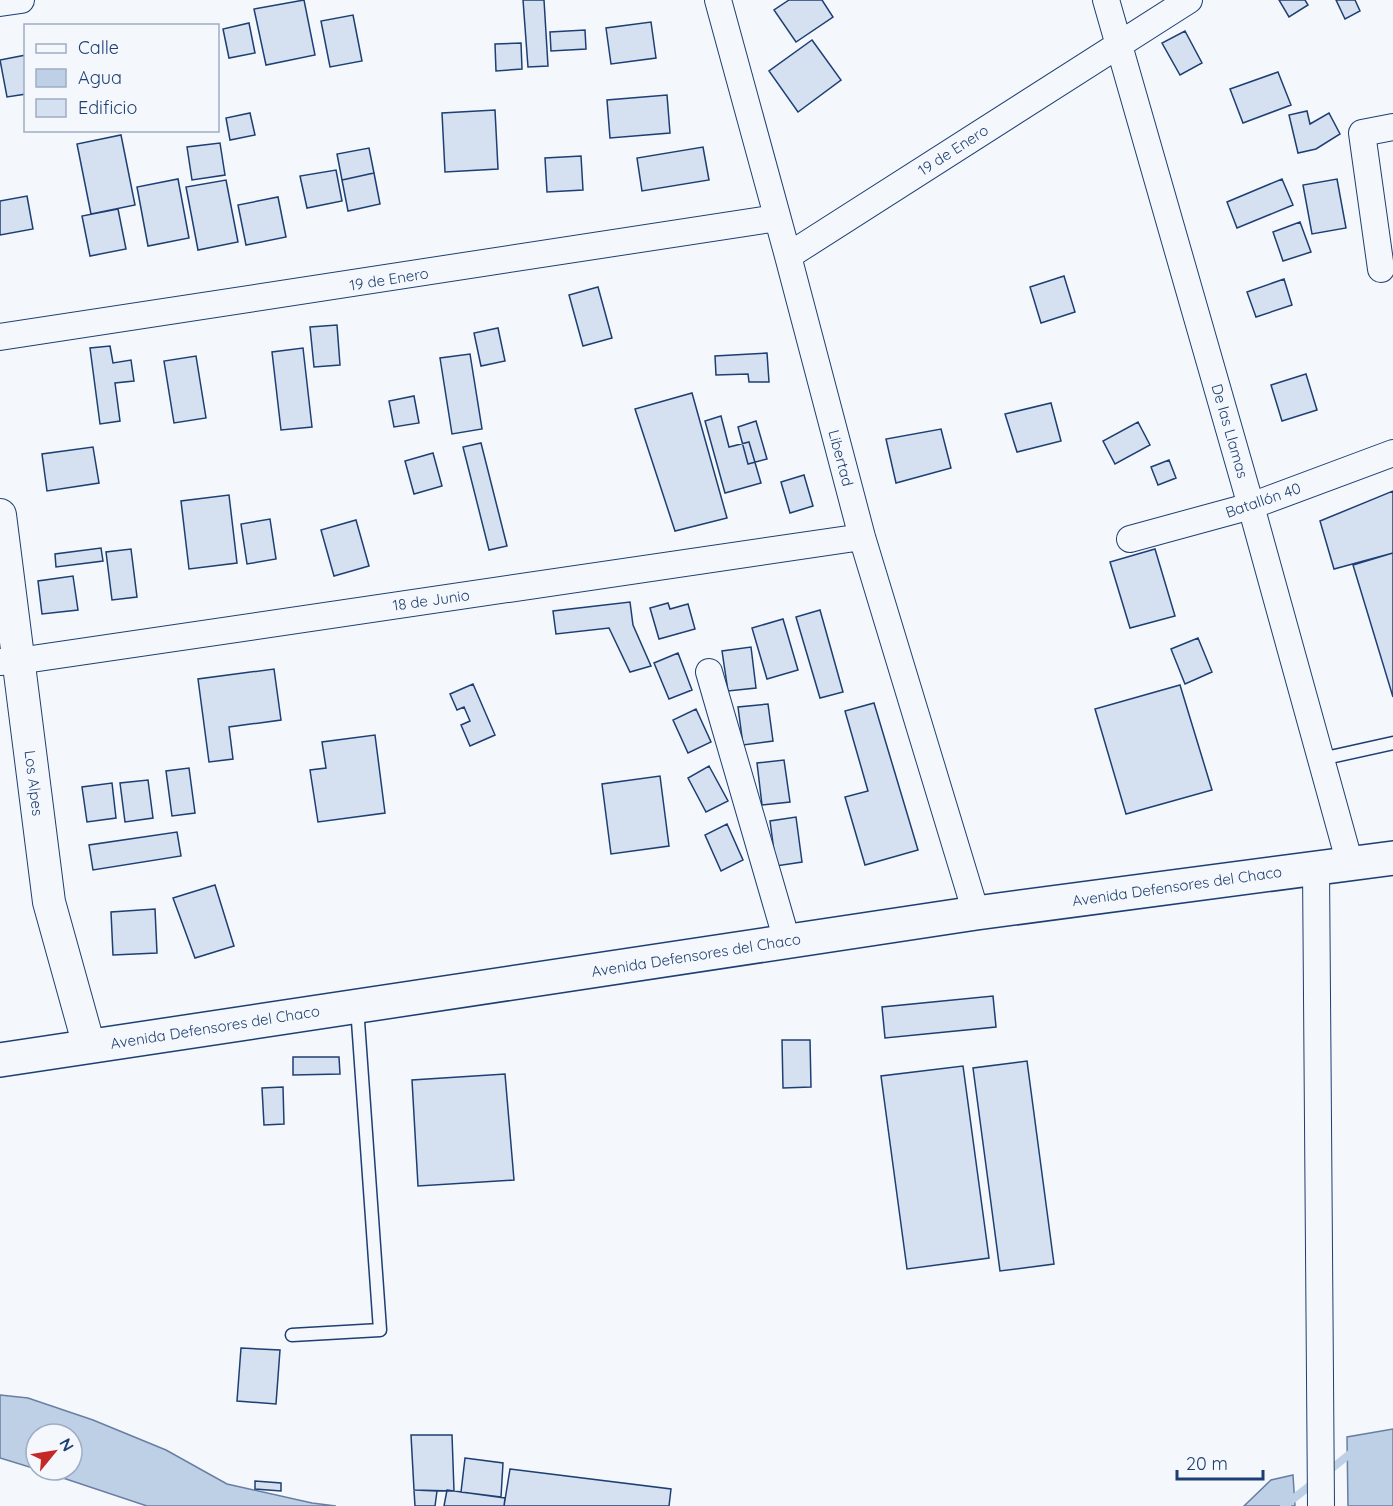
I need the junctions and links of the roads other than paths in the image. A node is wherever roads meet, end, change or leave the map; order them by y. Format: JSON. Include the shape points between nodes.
{"nodes":[{"id":1,"x":21,"y":0,"type":"edge"},
{"id":2,"x":718,"y":0,"type":"edge"},
{"id":3,"x":1106,"y":0,"type":"edge"},
{"id":4,"x":1190,"y":0,"type":"edge"},
{"id":5,"x":0,"y":3,"type":"edge"},
{"id":6,"x":1118,"y":45,"type":"junction"},
{"id":7,"x":1393,"y":127,"type":"edge"},
{"id":8,"x":777,"y":218,"type":"junction"},
{"id":9,"x":788,"y":256,"type":"junction"},
{"id":10,"x":1381,"y":269,"type":"dead end"},
{"id":11,"x":0,"y":337,"type":"edge"},
{"id":12,"x":1393,"y":453,"type":"edge"},
{"id":13,"x":1251,"y":506,"type":"junction"},
{"id":14,"x":0,"y":514,"type":"edge"},
{"id":15,"x":862,"y":537,"type":"junction"},
{"id":16,"x":1130,"y":539,"type":"dead end"},
{"id":17,"x":9,"y":661,"type":"edge"},
{"id":18,"x":709,"y":672,"type":"dead end"},
{"id":19,"x":1393,"y":743,"type":"edge"},
{"id":20,"x":1321,"y":759,"type":"junction"},
{"id":21,"x":1393,"y":858,"type":"edge"},
{"id":22,"x":1350,"y":864,"type":"junction"},
{"id":23,"x":1316,"y":868,"type":"junction"},
{"id":24,"x":976,"y":913,"type":"junction"},
{"id":25,"x":787,"y":941,"type":"junction"},
{"id":26,"x":357,"y":1006,"type":"junction"},
{"id":27,"x":89,"y":1046,"type":"junction"},
{"id":28,"x":0,"y":1060,"type":"edge"},
{"id":29,"x":292,"y":1335,"type":"dead end"},
{"id":30,"x":1321,"y":1506,"type":"edge"}],
"edges":[{"from":1,"to":5,"type":"street"},
{"from":2,"to":8,"type":"street","name":"Libertad"},
{"from":3,"to":6,"type":"street","name":"De las Llamas"},
{"from":4,"to":6,"type":"street","name":"19 de Enero"},
{"from":6,"to":9,"type":"street","name":"19 de Enero"},
{"from":6,"to":13,"type":"street","name":"De las Llamas"},
{"from":7,"to":10,"type":"street","via":[[1362,134]]},
{"from":8,"to":9,"type":"street","name":"Libertad"},
{"from":8,"to":11,"type":"street","name":"19 de Enero"},
{"from":9,"to":15,"type":"street","name":"Libertad"},
{"from":12,"to":13,"type":"street","name":"Batallón 40"},
{"from":13,"to":16,"type":"street","name":"Batallón 40"},
{"from":13,"to":20,"type":"street","name":"De las Llamas"},
{"from":14,"to":17,"type":"street","name":"Los Alpes"},
{"from":15,"to":17,"type":"street","name":"18 de Junio"},
{"from":15,"to":24,"type":"street","name":"Libertad"},
{"from":17,"to":27,"type":"street","name":"Los Alpes","via":[[49,902]]},
{"from":18,"to":25,"type":"street"},
{"from":19,"to":20,"type":"lane"},
{"from":20,"to":22,"type":"street","name":"De las Llamas"},
{"from":21,"to":22,"type":"main road","name":"Avenida Defensores del Chaco"},
{"from":22,"to":23,"type":"main road","name":"Avenida Defensores del Chaco"},
{"from":23,"to":24,"type":"main road","name":"Avenida Defensores del Chaco"},
{"from":23,"to":30,"type":"street"},
{"from":24,"to":25,"type":"main road","name":"Avenida Defensores del Chaco"},
{"from":25,"to":26,"type":"main road","name":"Avenida Defensores del Chaco"},
{"from":26,"to":27,"type":"main road","name":"Avenida Defensores del Chaco"},
{"from":26,"to":29,"type":"lane","via":[[380,1330]]},
{"from":27,"to":28,"type":"main road","name":"Avenida Defensores del Chaco"}]}
